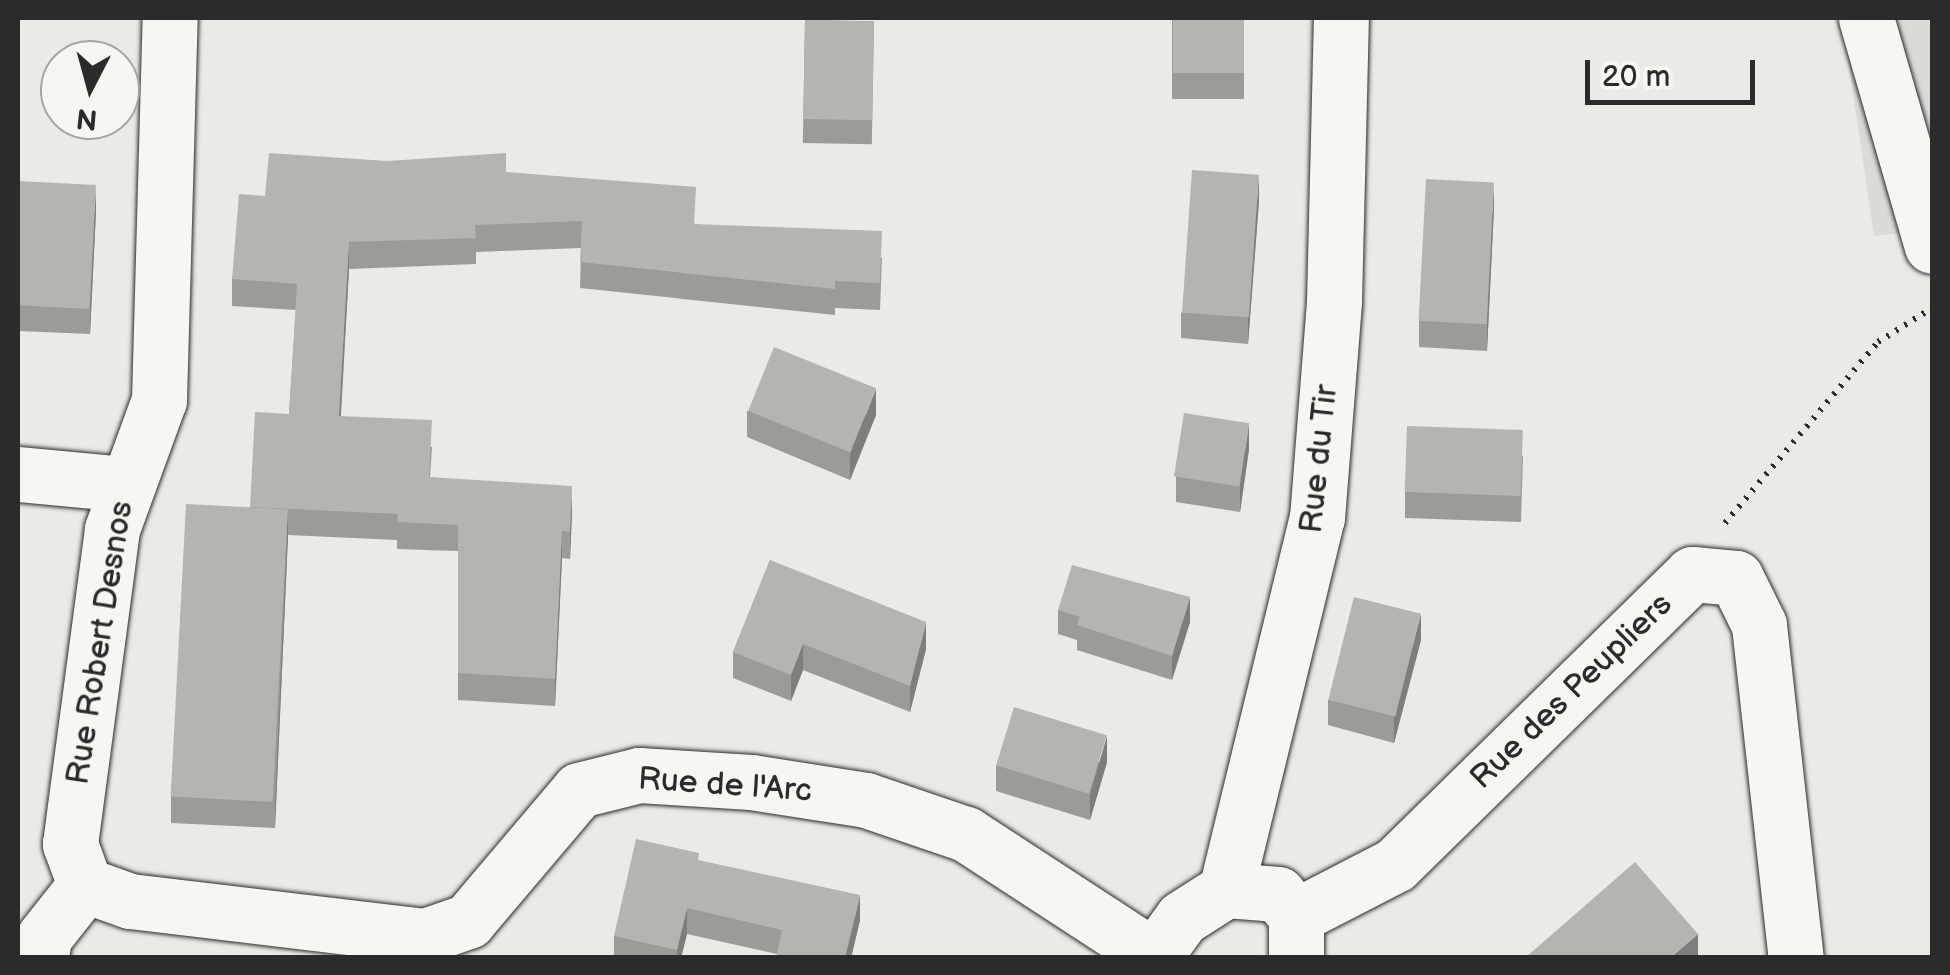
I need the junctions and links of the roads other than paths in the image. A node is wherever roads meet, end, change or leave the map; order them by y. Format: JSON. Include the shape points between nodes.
{"nodes":[{"id":1,"x":170,"y":18,"type":"edge"},
{"id":2,"x":1341,"y":18,"type":"edge"},
{"id":3,"x":1866,"y":18,"type":"edge"},
{"id":4,"x":1932,"y":246,"type":"edge"},
{"id":5,"x":18,"y":474,"type":"edge"},
{"id":6,"x":126,"y":484,"type":"junction"},
{"id":7,"x":85,"y":885,"type":"junction"},
{"id":8,"x":1226,"y":890,"type":"junction"},
{"id":9,"x":1296,"y":937,"type":"edge"},
{"id":10,"x":1153,"y":957,"type":"edge"},
{"id":11,"x":41,"y":958,"type":"edge"},
{"id":12,"x":1796,"y":958,"type":"edge"}],
"edges":[{"from":1,"to":6,"type":"street","name":"Rue Robert Desnos","via":[[160,400]]},
{"from":2,"to":8,"type":"street","name":"Rue du Tir","via":[[1334,300],[1317,518]]},
{"from":3,"to":4,"type":"street"},
{"from":5,"to":6,"type":"street"},
{"from":6,"to":7,"type":"street","name":"Rue Robert Desnos","via":[[112,529],[70,844]]},
{"from":7,"to":10,"type":"street","name":"Rue de l'Arc","via":[[130,901],[425,936],[468,921],[579,790],[638,775],[732,780],[866,800],[966,834]]},
{"from":7,"to":11,"type":"street","via":[[44,937]]},
{"from":8,"to":9,"type":"street","via":[[1278,894]]},
{"from":8,"to":10,"type":"street","via":[[1182,918]]},
{"from":9,"to":12,"type":"street","name":"Rue des Peupliers","via":[[1395,864],[1692,574],[1736,578],[1759,625]]}]}
